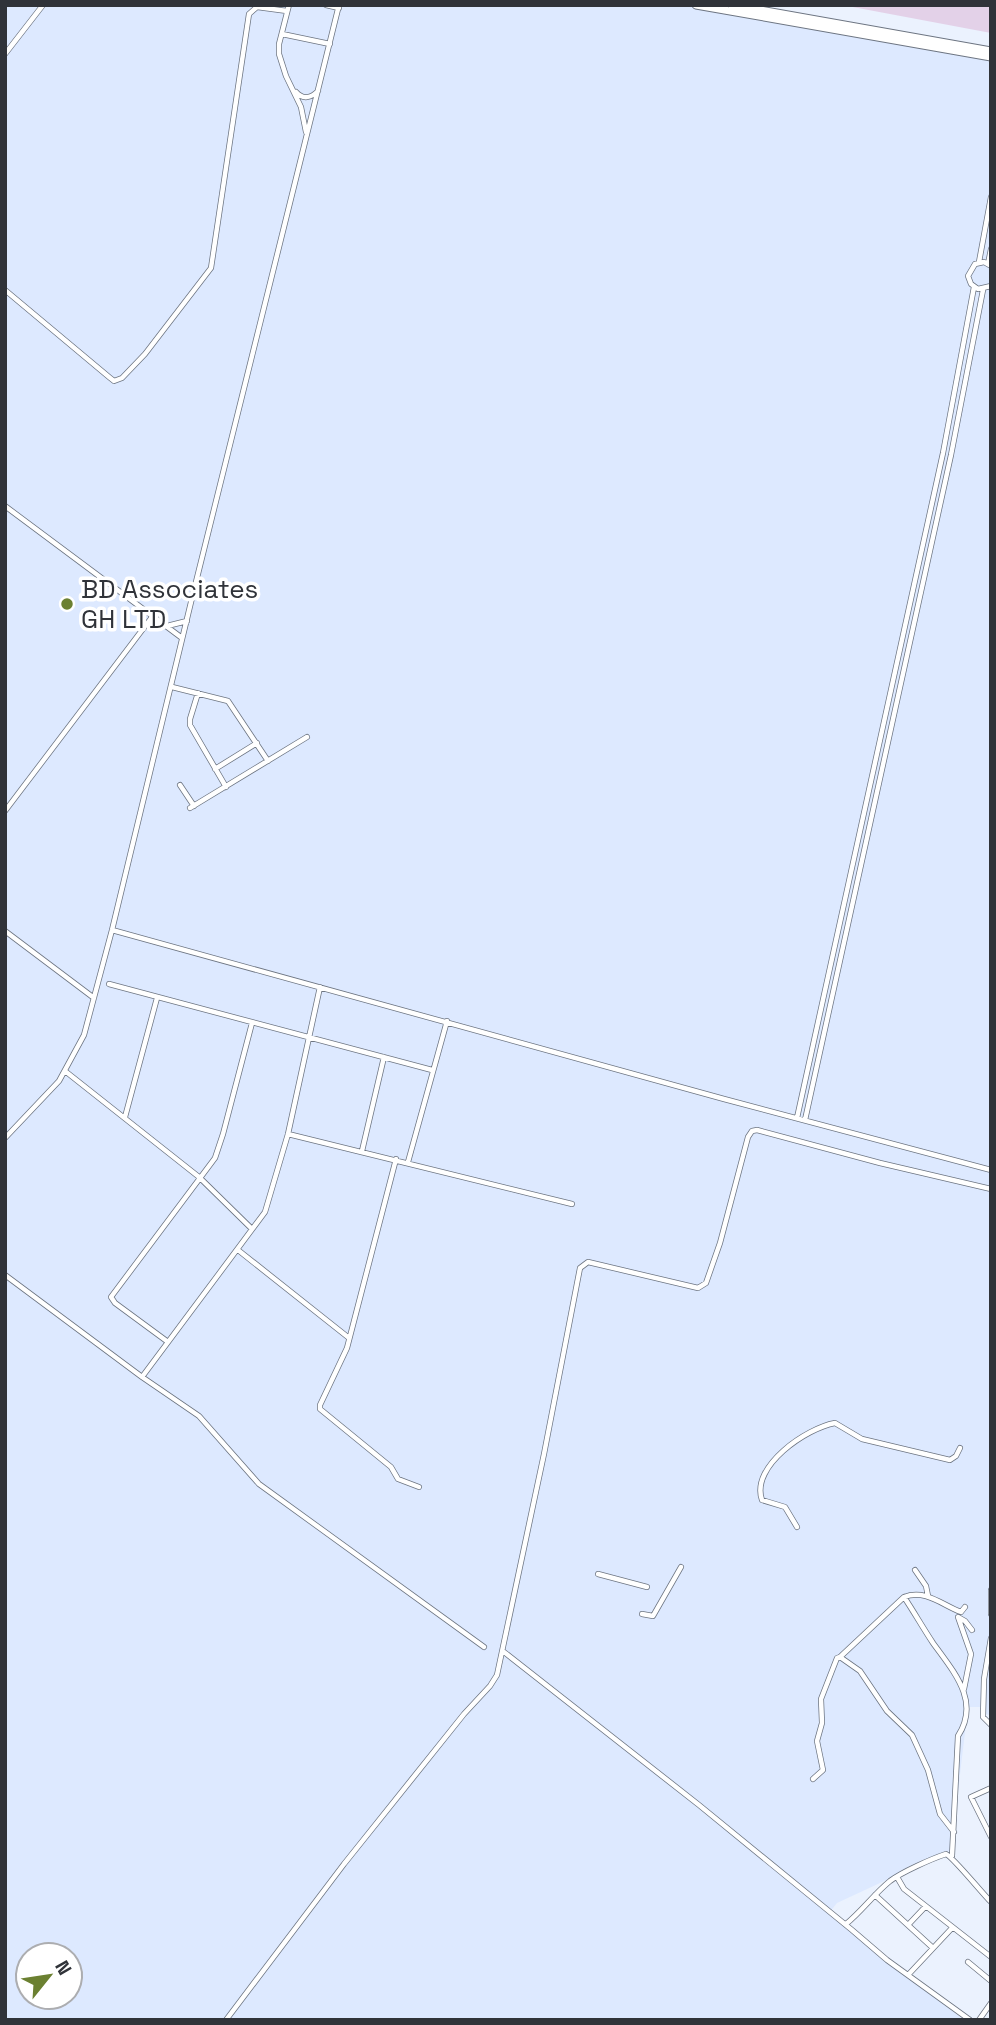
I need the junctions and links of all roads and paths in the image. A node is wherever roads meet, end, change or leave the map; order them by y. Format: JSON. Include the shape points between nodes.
{"nodes":[{"id":1,"x":43,"y":5,"type":"edge"},
{"id":2,"x":326,"y":5,"type":"edge"},
{"id":3,"x":696,"y":5,"type":"edge"},
{"id":4,"x":732,"y":5,"type":"edge"},
{"id":5,"x":339,"y":6,"type":"edge"},
{"id":6,"x":288,"y":8,"type":"edge"},
{"id":7,"x":282,"y":34,"type":"junction"},
{"id":8,"x":330,"y":44,"type":"junction"},
{"id":9,"x":991,"y":51,"type":"edge"},
{"id":10,"x":5,"y":54,"type":"edge"},
{"id":11,"x":991,"y":57,"type":"edge"},
{"id":12,"x":293,"y":89,"type":"junction"},
{"id":13,"x":319,"y":90,"type":"junction"},
{"id":14,"x":307,"y":136,"type":"junction"},
{"id":15,"x":991,"y":197,"type":"edge"},
{"id":16,"x":991,"y":249,"type":"edge"},
{"id":17,"x":979,"y":262,"type":"junction"},
{"id":18,"x":990,"y":265,"type":"edge"},
{"id":19,"x":991,"y":286,"type":"edge"},
{"id":20,"x":974,"y":287,"type":"junction"},
{"id":21,"x":5,"y":290,"type":"edge"},
{"id":22,"x":983,"y":290,"type":"junction"},
{"id":23,"x":5,"y":506,"type":"edge"},
{"id":24,"x":152,"y":617,"type":"junction"},
{"id":25,"x":187,"y":621,"type":"junction"},
{"id":26,"x":166,"y":626,"type":"junction"},
{"id":27,"x":182,"y":638,"type":"junction"},
{"id":28,"x":172,"y":687,"type":"junction"},
{"id":29,"x":198,"y":692,"type":"junction"},
{"id":30,"x":307,"y":737,"type":"dead end"},
{"id":31,"x":257,"y":743,"type":"junction"},
{"id":32,"x":268,"y":761,"type":"junction"},
{"id":33,"x":215,"y":769,"type":"junction"},
{"id":34,"x":180,"y":785,"type":"dead end"},
{"id":35,"x":226,"y":787,"type":"junction"},
{"id":36,"x":5,"y":811,"type":"edge"},
{"id":37,"x":5,"y":930,"type":"edge"},
{"id":38,"x":113,"y":930,"type":"junction"},
{"id":39,"x":109,"y":984,"type":"dead end"},
{"id":40,"x":320,"y":987,"type":"junction"},
{"id":41,"x":157,"y":998,"type":"junction"},
{"id":42,"x":94,"y":999,"type":"junction"},
{"id":43,"x":447,"y":1021,"type":"junction"},
{"id":44,"x":252,"y":1023,"type":"junction"},
{"id":45,"x":310,"y":1037,"type":"junction"},
{"id":46,"x":384,"y":1057,"type":"junction"},
{"id":47,"x":432,"y":1070,"type":"junction"},
{"id":48,"x":65,"y":1072,"type":"junction"},
{"id":49,"x":125,"y":1117,"type":"junction"},
{"id":50,"x":797,"y":1118,"type":"junction"},
{"id":51,"x":805,"y":1120,"type":"junction"},
{"id":52,"x":288,"y":1134,"type":"junction"},
{"id":53,"x":5,"y":1138,"type":"edge"},
{"id":54,"x":362,"y":1151,"type":"junction"},
{"id":55,"x":396,"y":1159,"type":"junction"},
{"id":56,"x":408,"y":1162,"type":"junction"},
{"id":57,"x":991,"y":1170,"type":"edge"},
{"id":58,"x":199,"y":1177,"type":"junction"},
{"id":59,"x":991,"y":1189,"type":"edge"},
{"id":60,"x":572,"y":1204,"type":"dead end"},
{"id":61,"x":252,"y":1229,"type":"junction"},
{"id":62,"x":238,"y":1250,"type":"junction"},
{"id":63,"x":5,"y":1275,"type":"edge"},
{"id":64,"x":349,"y":1338,"type":"junction"},
{"id":65,"x":168,"y":1342,"type":"junction"},
{"id":66,"x":142,"y":1377,"type":"junction"},
{"id":67,"x":960,"y":1448,"type":"dead end"},
{"id":68,"x":419,"y":1487,"type":"dead end"},
{"id":69,"x":797,"y":1527,"type":"dead end"},
{"id":70,"x":681,"y":1567,"type":"dead end"},
{"id":71,"x":915,"y":1570,"type":"dead end"},
{"id":72,"x":598,"y":1574,"type":"dead end"},
{"id":73,"x":647,"y":1587,"type":"dead end"},
{"id":74,"x":991,"y":1590,"type":"edge"},
{"id":75,"x":928,"y":1596,"type":"junction"},
{"id":76,"x":904,"y":1597,"type":"junction"},
{"id":77,"x":965,"y":1607,"type":"dead end"},
{"id":78,"x":642,"y":1614,"type":"dead end"},
{"id":79,"x":991,"y":1614,"type":"edge"},
{"id":80,"x":972,"y":1630,"type":"dead end"},
{"id":81,"x":991,"y":1638,"type":"edge"},
{"id":82,"x":484,"y":1647,"type":"dead end"},
{"id":83,"x":503,"y":1652,"type":"junction"},
{"id":84,"x":841,"y":1657,"type":"junction"},
{"id":85,"x":964,"y":1689,"type":"junction"},
{"id":86,"x":991,"y":1724,"type":"edge"},
{"id":87,"x":813,"y":1779,"type":"dead end"},
{"id":88,"x":991,"y":1788,"type":"edge"},
{"id":89,"x":954,"y":1832,"type":"junction"},
{"id":90,"x":991,"y":1837,"type":"edge"},
{"id":91,"x":952,"y":1856,"type":"junction"},
{"id":92,"x":897,"y":1877,"type":"junction"},
{"id":93,"x":875,"y":1895,"type":"junction"},
{"id":94,"x":991,"y":1902,"type":"edge"},
{"id":95,"x":925,"y":1907,"type":"junction"},
{"id":96,"x":846,"y":1924,"type":"junction"},
{"id":97,"x":908,"y":1925,"type":"junction"},
{"id":98,"x":952,"y":1928,"type":"junction"},
{"id":99,"x":933,"y":1948,"type":"junction"},
{"id":100,"x":991,"y":1956,"type":"edge"},
{"id":101,"x":968,"y":1962,"type":"dead end"},
{"id":102,"x":908,"y":1975,"type":"junction"},
{"id":103,"x":991,"y":1980,"type":"edge"},
{"id":104,"x":991,"y":2003,"type":"edge"},
{"id":105,"x":226,"y":2020,"type":"edge"},
{"id":106,"x":970,"y":2020,"type":"edge"},
{"id":107,"x":979,"y":2020,"type":"edge"}],
"edges":[{"from":1,"to":10,"type":"street"},
{"from":2,"to":5,"type":"street"},
{"from":3,"to":11,"type":"highway"},
{"from":4,"to":9,"type":"highway"},
{"from":5,"to":8,"type":"street"},
{"from":6,"to":7,"type":"street"},
{"from":6,"to":21,"type":"street","via":[[257,7],[249,14],[211,268],[122,378],[114,381]]},
{"from":7,"to":8,"type":"street"},
{"from":7,"to":12,"type":"street","via":[[279,54]]},
{"from":8,"to":13,"type":"street"},
{"from":12,"to":13,"type":"street","via":[[303,98]]},
{"from":12,"to":14,"type":"street"},
{"from":13,"to":14,"type":"street"},
{"from":14,"to":25,"type":"street"},
{"from":15,"to":17,"type":"street"},
{"from":16,"to":18,"type":"street"},
{"from":17,"to":18,"type":"street"},
{"from":17,"to":20,"type":"street","via":[[968,276]]},
{"from":19,"to":22,"type":"street"},
{"from":20,"to":22,"type":"street"},
{"from":20,"to":50,"type":"street","via":[[940,466]]},
{"from":22,"to":51,"type":"street"},
{"from":23,"to":24,"type":"street"},
{"from":24,"to":26,"type":"street"},
{"from":24,"to":36,"type":"street"},
{"from":25,"to":26,"type":"street"},
{"from":25,"to":27,"type":"street"},
{"from":26,"to":27,"type":"street"},
{"from":27,"to":28,"type":"street"},
{"from":28,"to":29,"type":"street"},
{"from":28,"to":38,"type":"street"},
{"from":29,"to":31,"type":"street","via":[[228,701]]},
{"from":29,"to":33,"type":"street","via":[[190,725]]},
{"from":30,"to":32,"type":"street"},
{"from":31,"to":32,"type":"street"},
{"from":31,"to":33,"type":"street"},
{"from":32,"to":35,"type":"street"},
{"from":33,"to":35,"type":"street"},
{"from":34,"to":35,"type":"street","via":[[192,807]]},
{"from":37,"to":42,"type":"street"},
{"from":38,"to":40,"type":"street"},
{"from":38,"to":42,"type":"street"},
{"from":39,"to":41,"type":"street"},
{"from":40,"to":43,"type":"street"},
{"from":40,"to":45,"type":"street"},
{"from":41,"to":44,"type":"street"},
{"from":41,"to":49,"type":"street"},
{"from":42,"to":48,"type":"street","via":[[84,1035]]},
{"from":43,"to":47,"type":"street"},
{"from":43,"to":50,"type":"street"},
{"from":44,"to":45,"type":"street"},
{"from":44,"to":58,"type":"street","via":[[215,1158]]},
{"from":45,"to":46,"type":"street"},
{"from":45,"to":52,"type":"street"},
{"from":46,"to":47,"type":"street"},
{"from":46,"to":54,"type":"street"},
{"from":47,"to":56,"type":"street"},
{"from":48,"to":49,"type":"street"},
{"from":48,"to":53,"type":"street"},
{"from":49,"to":58,"type":"street"},
{"from":50,"to":51,"type":"street"},
{"from":51,"to":57,"type":"street"},
{"from":52,"to":54,"type":"street"},
{"from":52,"to":61,"type":"street","via":[[265,1212]]},
{"from":54,"to":55,"type":"street"},
{"from":55,"to":56,"type":"street"},
{"from":55,"to":64,"type":"street"},
{"from":56,"to":60,"type":"street"},
{"from":58,"to":61,"type":"street"},
{"from":58,"to":65,"type":"street","via":[[111,1297]]},
{"from":59,"to":83,"type":"street","via":[[757,1130],[748,1136],[720,1243],[702,1287],[583,1264]]},
{"from":61,"to":62,"type":"street"},
{"from":62,"to":64,"type":"street"},
{"from":62,"to":65,"type":"street"},
{"from":63,"to":66,"type":"street"},
{"from":64,"to":68,"type":"street","via":[[320,1409],[391,1468],[398,1479]]},
{"from":65,"to":66,"type":"street"},
{"from":66,"to":82,"type":"street","via":[[199,1416],[259,1484]]},
{"from":67,"to":69,"type":"street","via":[[950,1460],[862,1439],[835,1423],[803,1436],[769,1465],[761,1483],[762,1500],[785,1507]]},
{"from":70,"to":78,"type":"street","via":[[653,1616]]},
{"from":71,"to":75,"type":"street"},
{"from":72,"to":73,"type":"street"},
{"from":74,"to":79,"type":"street"},
{"from":75,"to":76,"type":"street"},
{"from":75,"to":77,"type":"street","via":[[961,1612]]},
{"from":76,"to":84,"type":"street"},
{"from":76,"to":85,"type":"street"},
{"from":80,"to":85,"type":"street","via":[[958,1617],[971,1654]]},
{"from":81,"to":86,"type":"street","via":[[984,1679],[984,1717]]},
{"from":83,"to":96,"type":"street"},
{"from":83,"to":105,"type":"street","via":[[493,1683],[344,1864]]},
{"from":84,"to":87,"type":"street","via":[[832,1666],[821,1699],[817,1741],[823,1770]]},
{"from":84,"to":89,"type":"street","via":[[860,1671],[887,1711],[912,1735],[940,1814]]},
{"from":85,"to":89,"type":"street","via":[[965,1726],[958,1735]]},
{"from":88,"to":90,"type":"street","via":[[971,1797]]},
{"from":89,"to":91,"type":"street"},
{"from":91,"to":92,"type":"street","via":[[941,1855]]},
{"from":91,"to":94,"type":"street"},
{"from":92,"to":93,"type":"street"},
{"from":92,"to":95,"type":"street"},
{"from":93,"to":96,"type":"street"},
{"from":93,"to":97,"type":"street"},
{"from":95,"to":97,"type":"street"},
{"from":95,"to":98,"type":"street"},
{"from":96,"to":102,"type":"street"},
{"from":97,"to":99,"type":"street"},
{"from":98,"to":99,"type":"street"},
{"from":98,"to":100,"type":"street"},
{"from":99,"to":102,"type":"street"},
{"from":101,"to":103,"type":"street"},
{"from":102,"to":106,"type":"street"},
{"from":104,"to":107,"type":"street"}]}
